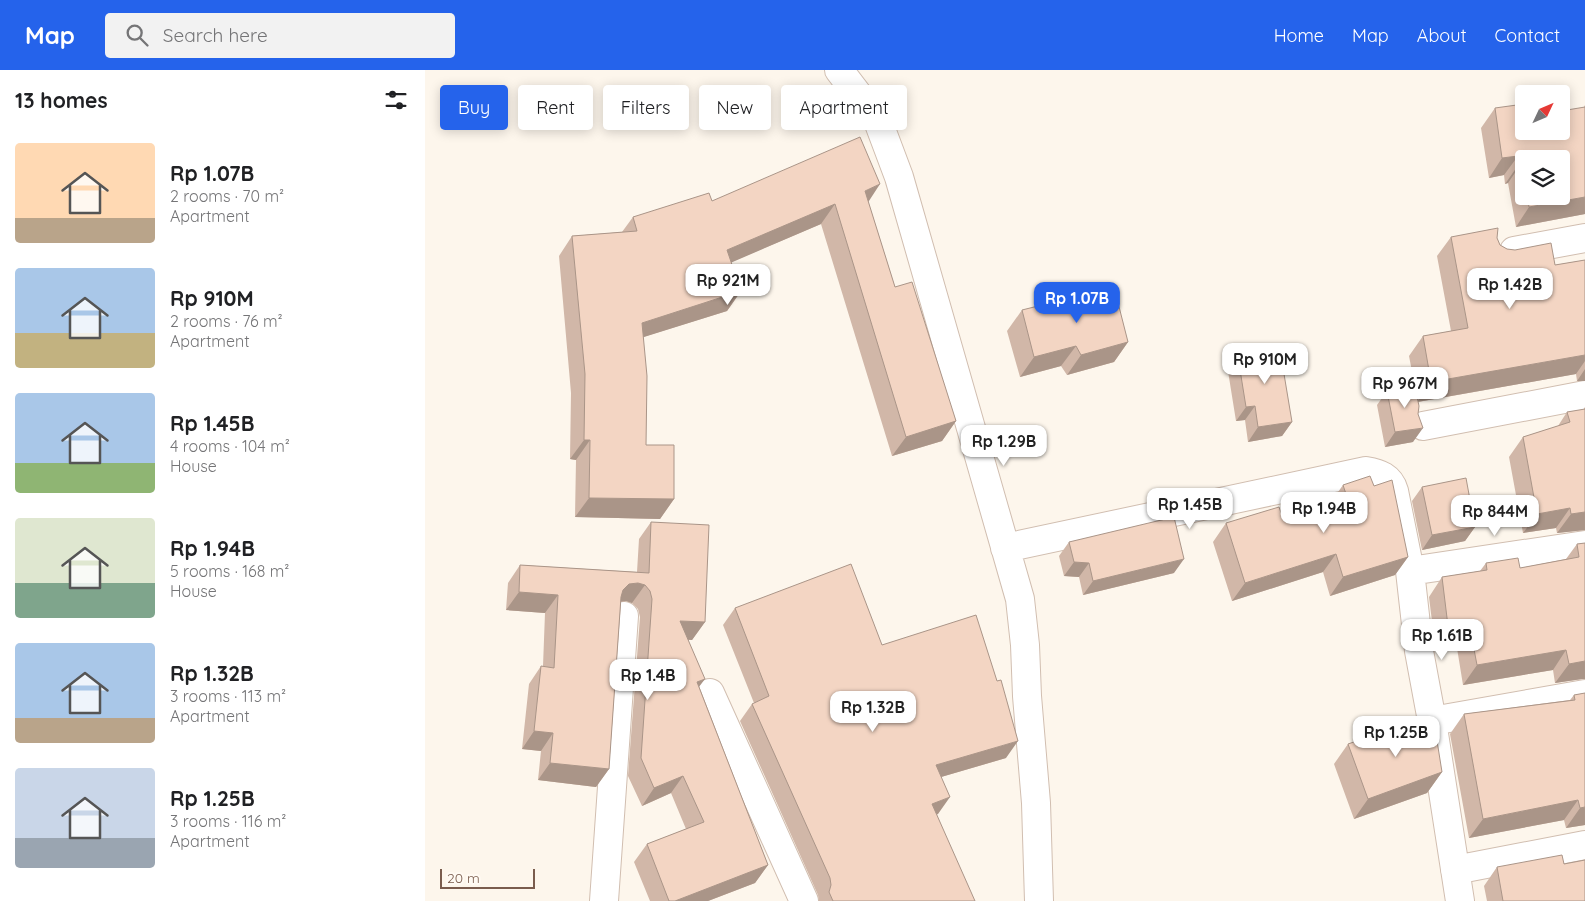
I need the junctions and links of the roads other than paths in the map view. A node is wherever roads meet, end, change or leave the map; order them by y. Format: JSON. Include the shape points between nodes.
{"nodes":[{"id":1,"x":839,"y":70,"type":"edge"},
{"id":2,"x":1585,"y":238,"type":"edge"},
{"id":3,"x":1498,"y":254,"type":"edge"},
{"id":4,"x":1585,"y":395,"type":"edge"},
{"id":5,"x":1423,"y":426,"type":"edge"},
{"id":6,"x":1585,"y":545,"type":"edge"},
{"id":7,"x":1005,"y":548,"type":"junction"},
{"id":8,"x":1410,"y":571,"type":"junction"},
{"id":9,"x":624,"y":616,"type":"dead end"},
{"id":10,"x":710,"y":693,"type":"dead end"},
{"id":11,"x":1585,"y":694,"type":"edge"},
{"id":12,"x":1433,"y":721,"type":"junction"},
{"id":13,"x":1585,"y":845,"type":"edge"},
{"id":14,"x":1455,"y":870,"type":"junction"},
{"id":15,"x":604,"y":901,"type":"edge"},
{"id":16,"x":804,"y":901,"type":"edge"},
{"id":17,"x":1039,"y":901,"type":"edge"},
{"id":18,"x":1460,"y":901,"type":"edge"}],
"edges":[{"from":1,"to":7,"type":"street","via":[[878,121],[899,176]]},
{"from":2,"to":3,"type":"street"},
{"from":4,"to":5,"type":"street"},
{"from":6,"to":8,"type":"street"},
{"from":7,"to":8,"type":"street","via":[[1365,471],[1379,474],[1392,485]]},
{"from":7,"to":17,"type":"street","via":[[1020,599],[1025,645]]},
{"from":8,"to":12,"type":"street","via":[[1419,651]]},
{"from":9,"to":15,"type":"street"},
{"from":10,"to":16,"type":"street"},
{"from":11,"to":12,"type":"street"},
{"from":12,"to":14,"type":"street"},
{"from":13,"to":14,"type":"street"},
{"from":14,"to":18,"type":"street"}]}
